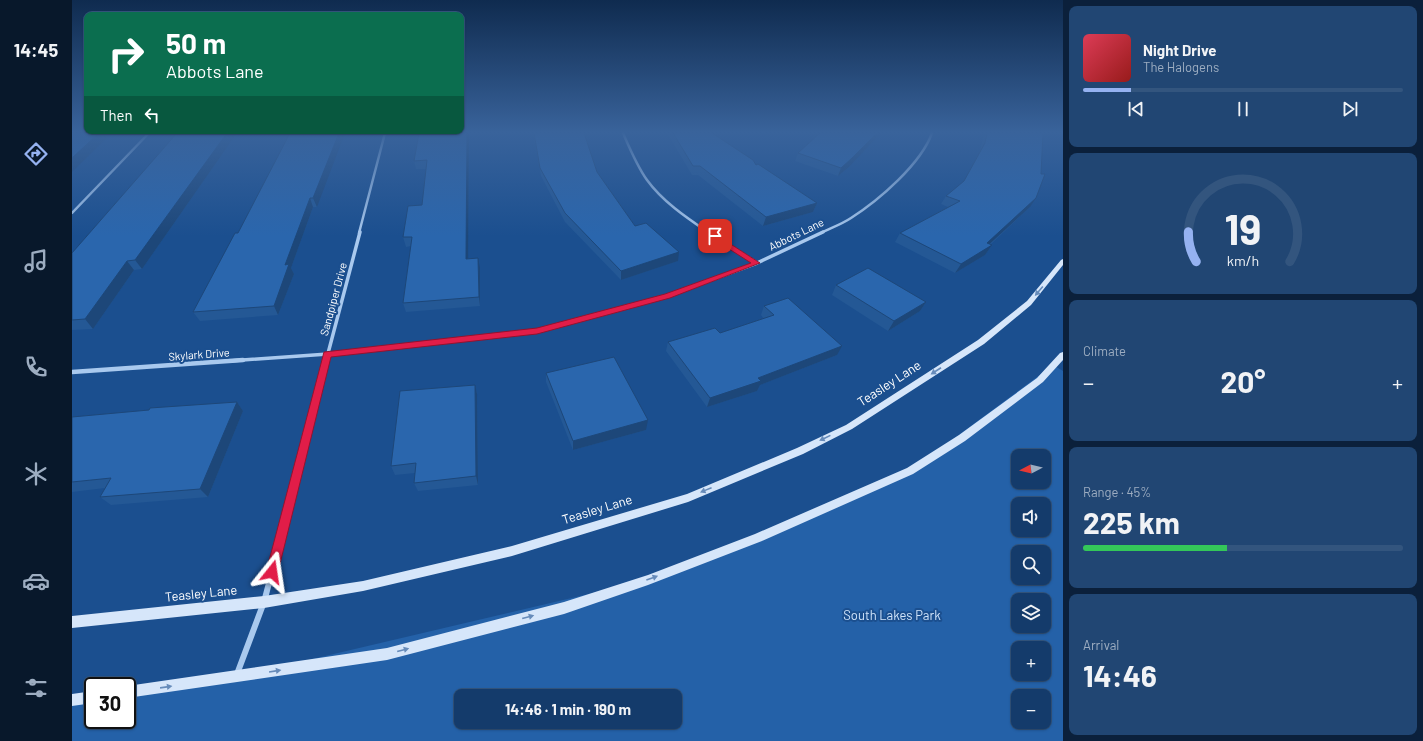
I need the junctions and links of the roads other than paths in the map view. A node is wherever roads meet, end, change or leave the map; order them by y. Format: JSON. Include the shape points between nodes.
{"nodes":[{"id":1,"x":116,"y":168,"type":"edge"},
{"id":2,"x":376,"y":168,"type":"edge"},
{"id":3,"x":641,"y":168,"type":"edge"},
{"id":4,"x":909,"y":168,"type":"edge"},
{"id":5,"x":72,"y":213,"type":"edge"},
{"id":6,"x":1063,"y":261,"type":"edge"},
{"id":7,"x":757,"y":263,"type":"junction"},
{"id":8,"x":328,"y":354,"type":"junction"},
{"id":9,"x":1063,"y":355,"type":"edge"},
{"id":10,"x":72,"y":372,"type":"edge"},
{"id":11,"x":264,"y":602,"type":"junction"},
{"id":12,"x":72,"y":622,"type":"edge"},
{"id":13,"x":236,"y":677,"type":"junction"},
{"id":14,"x":136,"y":691,"type":"edge"},
{"id":15,"x":84,"y":698,"type":"edge"},
{"id":16,"x":72,"y":700,"type":"edge"}],
"edges":[{"from":1,"to":5,"type":"street"},
{"from":2,"to":8,"type":"street","name":"Sandpiper Drive"},
{"from":3,"to":7,"type":"street","via":[[650,184],[688,219]]},
{"from":4,"to":7,"type":"street","name":"Abbots Lane","via":[[897,182],[851,218]]},
{"from":6,"to":11,"type":"main road","name":"Teasley Lane","one_way":true,"via":[[1028,303],[981,342],[849,427],[800,451],[688,498],[512,551],[363,586]]},
{"from":7,"to":8,"type":"street","name":"Abbots Lane","via":[[668,296],[537,331]]},
{"from":8,"to":10,"type":"street","name":"Skylark Drive"},
{"from":8,"to":11,"type":"street","name":"Sandpiper Drive"},
{"from":13,"to":9,"type":"main road","one_way":true,"via":[[386,654],[556,610],[648,580],[758,538],[910,472],[962,438],[1040,380]]},
{"from":11,"to":12,"type":"main road","name":"Teasley Lane"},
{"from":11,"to":13,"type":"street","name":"Sandpiper Drive"},
{"from":14,"to":13,"type":"main road","one_way":true},
{"from":15,"to":16,"type":"main road"}]}
